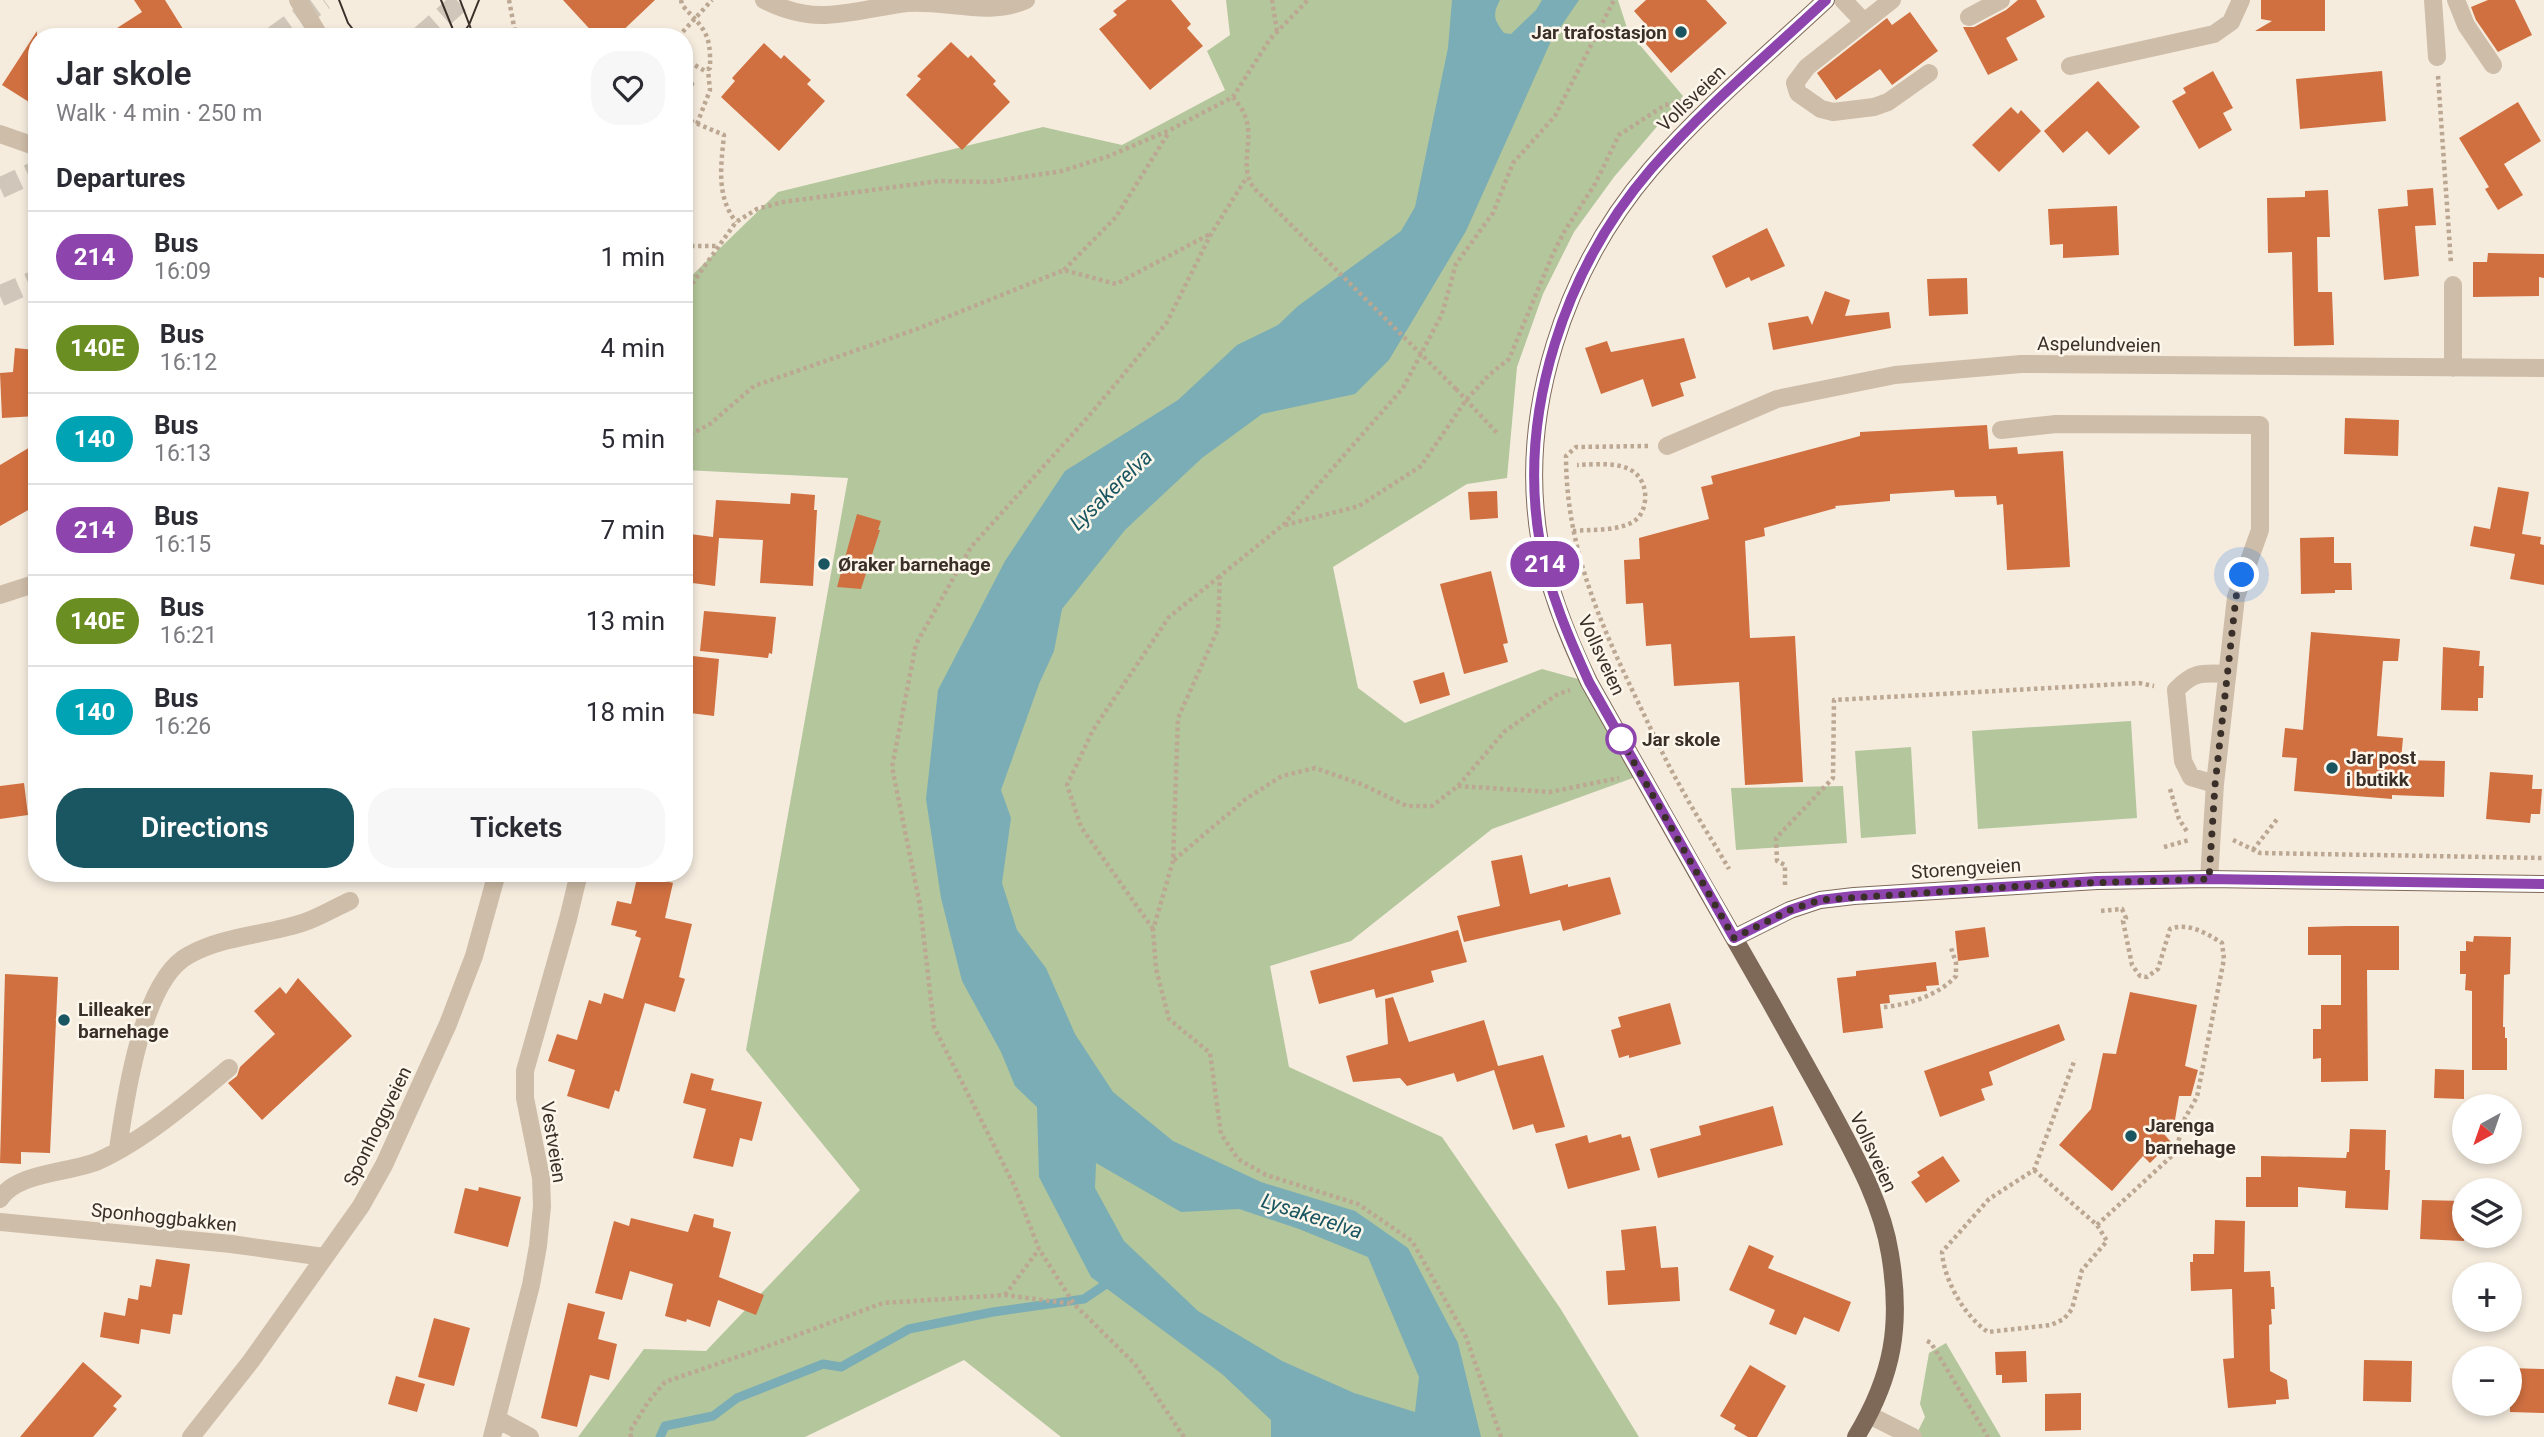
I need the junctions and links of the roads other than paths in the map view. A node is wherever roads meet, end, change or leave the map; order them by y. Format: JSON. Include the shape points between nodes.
{"nodes":[{"id":1,"x":298,"y":0,"type":"edge"},
{"id":2,"x":764,"y":0,"type":"edge"},
{"id":3,"x":1026,"y":0,"type":"edge"},
{"id":4,"x":1826,"y":0,"type":"edge"},
{"id":5,"x":1843,"y":0,"type":"edge"},
{"id":6,"x":1892,"y":0,"type":"edge"},
{"id":7,"x":2001,"y":0,"type":"edge"},
{"id":8,"x":2241,"y":0,"type":"edge"},
{"id":9,"x":2433,"y":0,"type":"edge"},
{"id":10,"x":2456,"y":0,"type":"edge"},
{"id":11,"x":1969,"y":17,"type":"dead end"},
{"id":12,"x":1864,"y":22,"type":"junction"},
{"id":13,"x":315,"y":28,"type":"edge"},
{"id":14,"x":2437,"y":57,"type":"road end"},
{"id":15,"x":2493,"y":65,"type":"dead end"},
{"id":16,"x":2070,"y":66,"type":"dead end"},
{"id":17,"x":1929,"y":74,"type":"dead end"},
{"id":18,"x":0,"y":134,"type":"edge"},
{"id":19,"x":28,"y":144,"type":"edge"},
{"id":20,"x":2453,"y":285,"type":"road end"},
{"id":21,"x":2454,"y":368,"type":"junction"},
{"id":22,"x":2544,"y":368,"type":"edge"},
{"id":23,"x":2001,"y":430,"type":"dead end"},
{"id":24,"x":1667,"y":446,"type":"road end"},
{"id":25,"x":28,"y":586,"type":"edge"},
{"id":26,"x":0,"y":595,"type":"edge"},
{"id":27,"x":2227,"y":674,"type":"junction"},
{"id":28,"x":2215,"y":785,"type":"junction"},
{"id":29,"x":2209,"y":879,"type":"junction"},
{"id":30,"x":495,"y":882,"type":"edge"},
{"id":31,"x":577,"y":882,"type":"edge"},
{"id":32,"x":2544,"y":884,"type":"edge"},
{"id":33,"x":350,"y":901,"type":"dead end"},
{"id":34,"x":1734,"y":938,"type":"junction"},
{"id":35,"x":229,"y":1068,"type":"dead end"},
{"id":36,"x":118,"y":1149,"type":"junction"},
{"id":37,"x":0,"y":1199,"type":"edge"},
{"id":38,"x":0,"y":1222,"type":"edge"},
{"id":39,"x":324,"y":1257,"type":"junction"},
{"id":40,"x":1869,"y":1415,"type":"junction"},
{"id":41,"x":498,"y":1419,"type":"junction"},
{"id":42,"x":191,"y":1437,"type":"edge"},
{"id":43,"x":492,"y":1437,"type":"edge"},
{"id":44,"x":530,"y":1437,"type":"edge"},
{"id":45,"x":1856,"y":1437,"type":"edge"},
{"id":46,"x":1913,"y":1437,"type":"edge"}],
"edges":[{"from":1,"to":13,"type":"street"},
{"from":2,"to":3,"type":"street","via":[[822,15],[910,3],[997,7]]},
{"from":4,"to":34,"type":"main road","name":"Vollsveien","via":[[1710,108],[1650,170],[1623,206],[1591,259],[1561,326],[1544,386],[1535,447],[1540,544],[1572,644]]},
{"from":5,"to":12,"type":"street"},
{"from":6,"to":12,"type":"street"},
{"from":7,"to":11,"type":"street"},
{"from":8,"to":16,"type":"street","via":[[2231,22],[2214,34]]},
{"from":9,"to":14,"type":"street"},
{"from":10,"to":15,"type":"street","via":[[2466,25]]},
{"from":12,"to":17,"type":"street","via":[[1799,76],[1795,83],[1798,93],[1808,102],[1833,112],[1874,107]]},
{"from":18,"to":19,"type":"street"},
{"from":20,"to":21,"type":"street"},
{"from":21,"to":22,"type":"street","name":"Aspelundveien"},
{"from":21,"to":24,"type":"street","name":"Aspelundveien","via":[[2021,364],[1895,375],[1777,399]]},
{"from":23,"to":27,"type":"street","via":[[2056,424],[2260,425],[2260,530],[2236,597]]},
{"from":25,"to":26,"type":"street"},
{"from":27,"to":28,"type":"street"},
{"from":27,"to":28,"type":"street","via":[[2198,673],[2176,690],[2183,761],[2191,777]]},
{"from":28,"to":29,"type":"street"},
{"from":29,"to":32,"type":"main road","name":"Storengveien"},
{"from":29,"to":34,"type":"main road","name":"Storengveien","via":[[2031,885],[1820,900]]},
{"from":30,"to":39,"type":"street","name":"Sponhoggveien","via":[[474,956],[417,1097],[361,1206]]},
{"from":31,"to":41,"type":"street","name":"Vestveien","via":[[525,1071],[542,1206],[531,1285]]},
{"from":33,"to":36,"type":"street","via":[[302,923],[190,954],[170,969],[148,1013]]},
{"from":34,"to":40,"type":"main road","name":"Vollsveien","via":[[1847,1141],[1881,1220],[1890,1252],[1896,1322],[1883,1383]]},
{"from":35,"to":36,"type":"street"},
{"from":36,"to":37,"type":"street","via":[[98,1161],[12,1186]]},
{"from":38,"to":39,"type":"street","name":"Sponhoggbakken"},
{"from":39,"to":42,"type":"street","name":"Sponhoggveien"},
{"from":40,"to":45,"type":"main road","name":"Vollsveien"},
{"from":40,"to":46,"type":"street"},
{"from":41,"to":43,"type":"street","name":"Vestveien"},
{"from":41,"to":44,"type":"street"}]}
